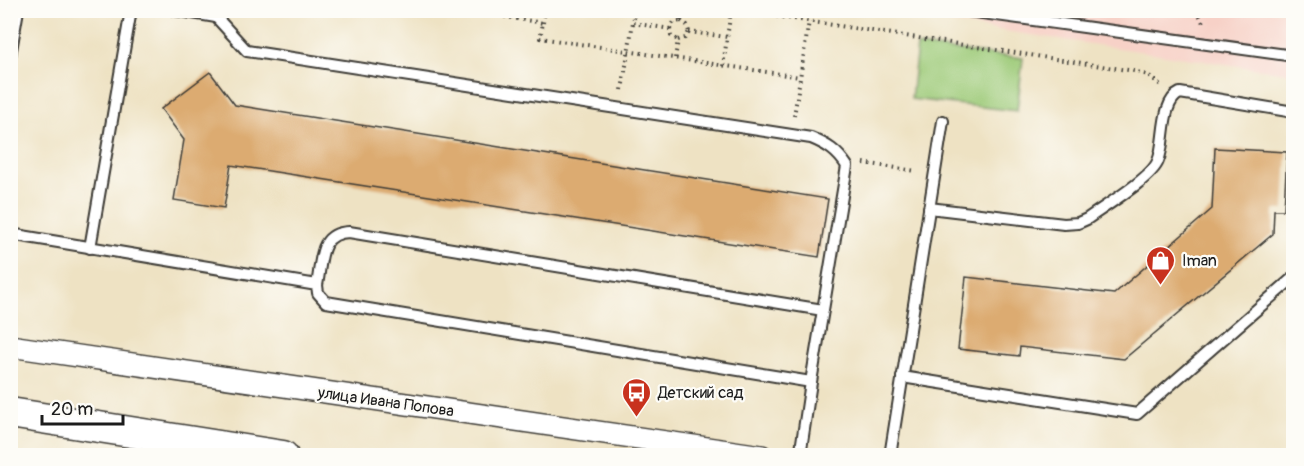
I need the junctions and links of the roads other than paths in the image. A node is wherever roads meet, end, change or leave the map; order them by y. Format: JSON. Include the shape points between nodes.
{"nodes":[{"id":1,"x":18,"y":10,"type":"edge"},
{"id":2,"x":131,"y":10,"type":"edge"},
{"id":3,"x":175,"y":10,"type":"edge"},
{"id":4,"x":961,"y":10,"type":"edge"},
{"id":5,"x":10,"y":56,"type":"edge"},
{"id":6,"x":1293,"y":56,"type":"edge"},
{"id":7,"x":1293,"y":112,"type":"edge"},
{"id":8,"x":943,"y":121,"type":"dead end"},
{"id":9,"x":929,"y":208,"type":"junction"},
{"id":10,"x":10,"y":234,"type":"edge"},
{"id":11,"x":90,"y":248,"type":"junction"},
{"id":12,"x":1293,"y":277,"type":"edge"},
{"id":13,"x":317,"y":285,"type":"junction"},
{"id":14,"x":823,"y":310,"type":"junction"},
{"id":15,"x":10,"y":346,"type":"edge"},
{"id":16,"x":902,"y":377,"type":"junction"},
{"id":17,"x":811,"y":382,"type":"junction"},
{"id":18,"x":10,"y":413,"type":"edge"},
{"id":19,"x":283,"y":456,"type":"edge"},
{"id":20,"x":762,"y":456,"type":"edge"},
{"id":21,"x":800,"y":456,"type":"edge"},
{"id":22,"x":890,"y":456,"type":"edge"}],
"edges":[{"from":1,"to":5,"type":"lane"},
{"from":2,"to":11,"type":"lane"},
{"from":3,"to":14,"type":"lane","via":[[216,17],[248,51],[811,138],[830,146],[847,166]]},
{"from":4,"to":6,"type":"lane"},
{"from":7,"to":9,"type":"lane","via":[[1180,93],[1174,96],[1153,171],[1078,223]]},
{"from":8,"to":9,"type":"lane"},
{"from":9,"to":16,"type":"lane"},
{"from":10,"to":11,"type":"lane"},
{"from":11,"to":13,"type":"lane"},
{"from":12,"to":16,"type":"lane","via":[[1137,414]]},
{"from":13,"to":14,"type":"lane","via":[[324,244],[338,232],[349,232]]},
{"from":13,"to":17,"type":"lane","via":[[318,294],[326,302]]},
{"from":14,"to":17,"type":"lane"},
{"from":15,"to":20,"type":"street","name":"улица Ивана Попова"},
{"from":16,"to":22,"type":"lane"},
{"from":17,"to":21,"type":"lane"},
{"from":18,"to":19,"type":"main road"}]}
